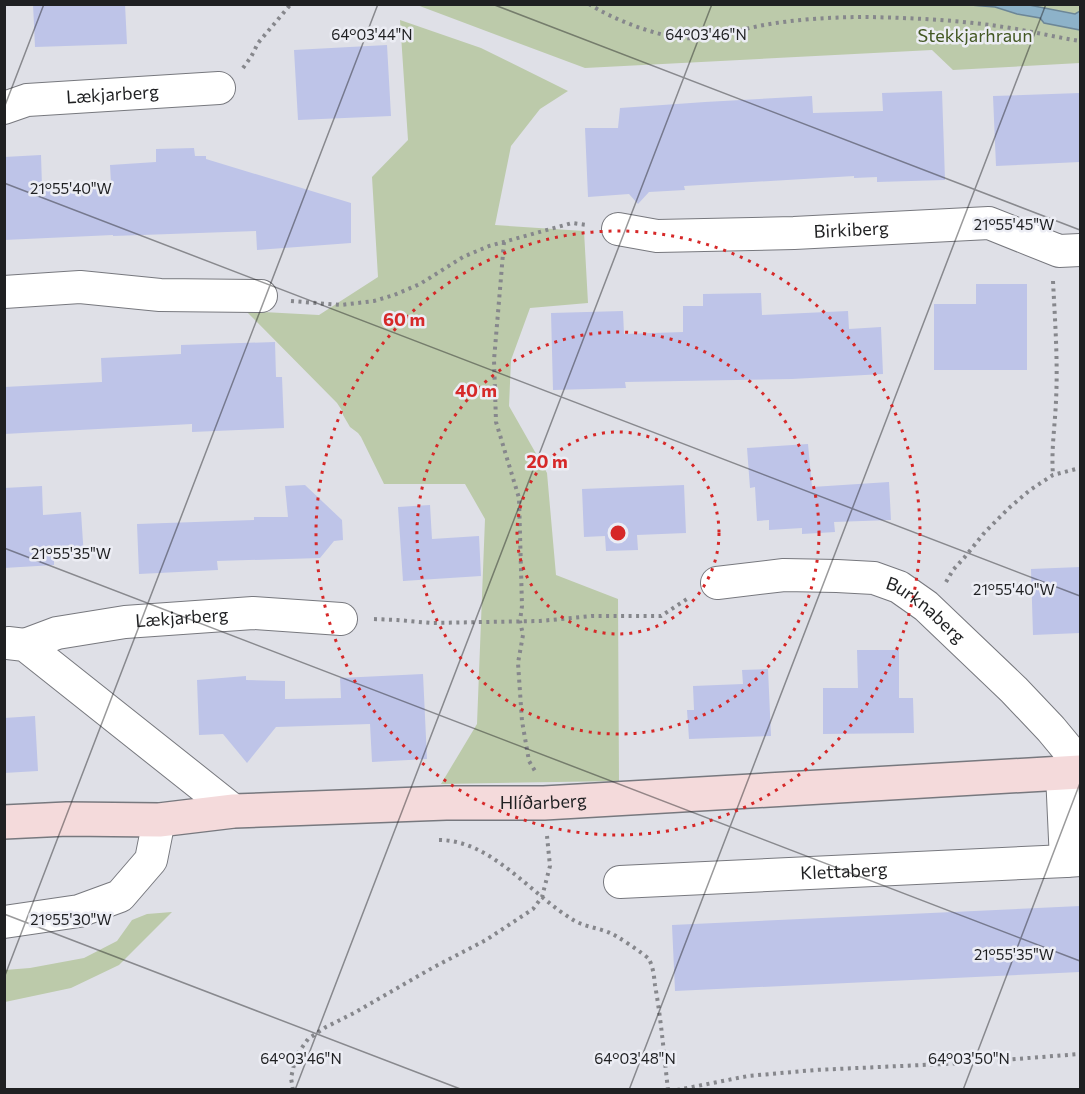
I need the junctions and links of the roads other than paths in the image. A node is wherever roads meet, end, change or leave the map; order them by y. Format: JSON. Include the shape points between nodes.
{"nodes":[{"id":1,"x":219,"y":88,"type":"road end"},
{"id":2,"x":4,"y":108,"type":"edge"},
{"id":3,"x":618,"y":229,"type":"road end"},
{"id":4,"x":1070,"y":250,"type":"edge"},
{"id":5,"x":4,"y":292,"type":"edge"},
{"id":6,"x":261,"y":296,"type":"road end"},
{"id":7,"x":717,"y":583,"type":"road end"},
{"id":8,"x":341,"y":619,"type":"road end"},
{"id":9,"x":15,"y":644,"type":"edge"},
{"id":10,"x":1074,"y":770,"type":"edge"},
{"id":11,"x":234,"y":811,"type":"junction"},
{"id":12,"x":159,"y":820,"type":"junction"},
{"id":13,"x":4,"y":822,"type":"edge"},
{"id":14,"x":1073,"y":860,"type":"edge"},
{"id":15,"x":620,"y":882,"type":"dead end"},
{"id":16,"x":4,"y":922,"type":"edge"}],
"edges":[{"from":1,"to":2,"type":"street","name":"Lækjarberg","via":[[27,100]]},
{"from":3,"to":4,"type":"street","name":"Birkiberg","via":[[657,236],[989,223]]},
{"from":5,"to":6,"type":"street","via":[[80,287],[160,295]]},
{"from":7,"to":10,"type":"street","name":"Burknaberg","via":[[784,575],[837,576],[874,578],[899,587],[926,606],[1051,729]]},
{"from":8,"to":9,"type":"street","name":"Lækjarberg","via":[[253,613],[125,622]]},
{"from":9,"to":11,"type":"street","name":"Lækjarberg"},
{"from":10,"to":11,"type":"street","name":"Hlíðarberg","via":[[541,789],[446,803]]},
{"from":10,"to":14,"type":"street","name":"Klettaberg"},
{"from":11,"to":12,"type":"street","name":"Hlíðarberg"},
{"from":12,"to":13,"type":"street","name":"Hlíðarberg"},
{"from":12,"to":16,"type":"street","via":[[151,860],[120,896],[79,910]]},
{"from":14,"to":15,"type":"street","name":"Klettaberg"}]}
